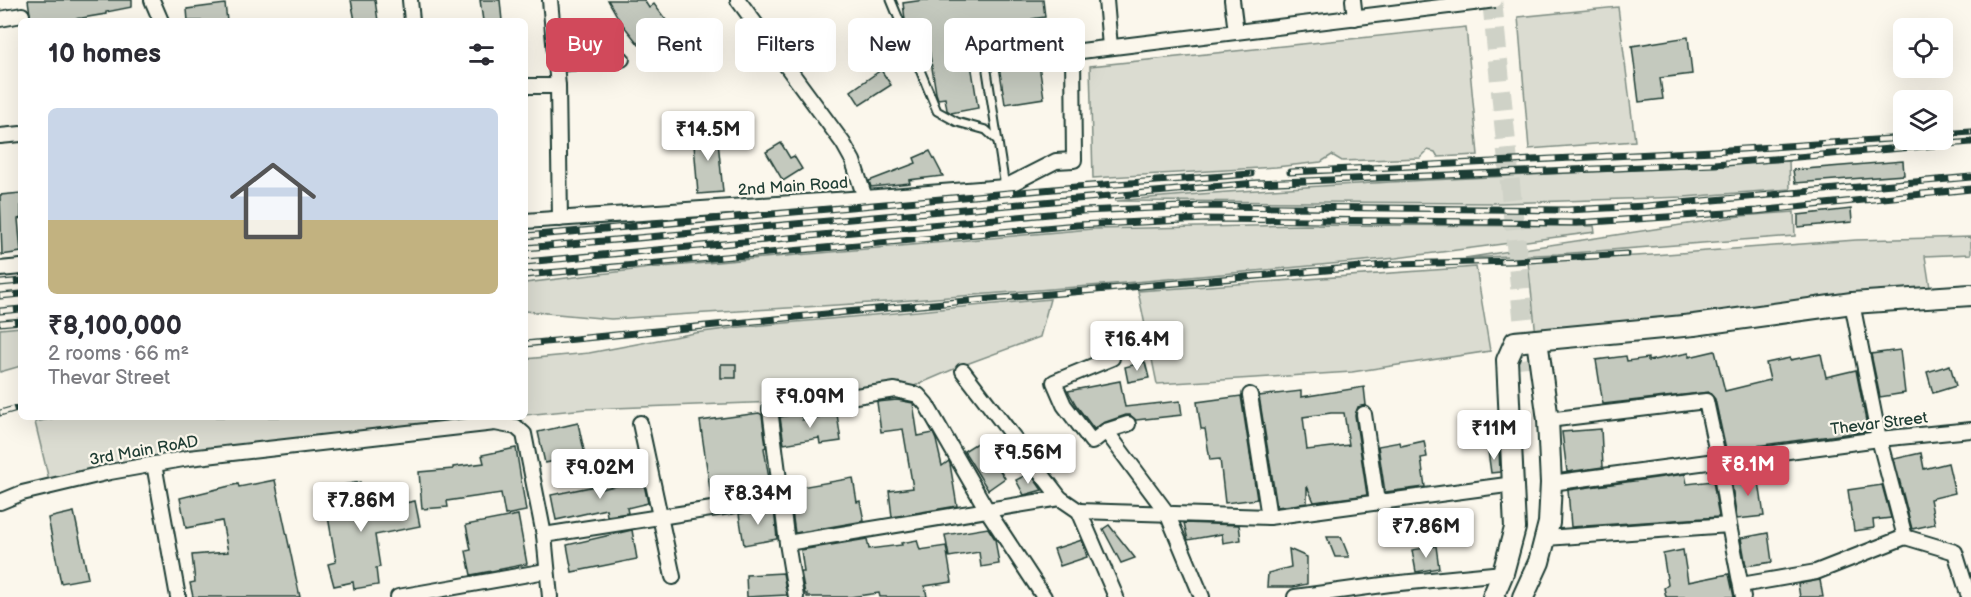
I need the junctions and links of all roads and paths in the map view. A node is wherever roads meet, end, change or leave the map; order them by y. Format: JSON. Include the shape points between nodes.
{"nodes":[{"id":1,"x":20,"y":0,"type":"edge"},
{"id":2,"x":152,"y":0,"type":"edge"},
{"id":3,"x":410,"y":0,"type":"edge"},
{"id":4,"x":550,"y":0,"type":"edge"},
{"id":5,"x":738,"y":0,"type":"edge"},
{"id":6,"x":891,"y":0,"type":"edge"},
{"id":7,"x":1106,"y":0,"type":"edge"},
{"id":8,"x":1233,"y":0,"type":"edge"},
{"id":9,"x":1353,"y":0,"type":"edge"},
{"id":10,"x":1495,"y":0,"type":"edge"},
{"id":11,"x":1467,"y":3,"type":"edge"},
{"id":12,"x":18,"y":18,"type":"edge"},
{"id":13,"x":22,"y":18,"type":"edge"},
{"id":14,"x":160,"y":18,"type":"edge"},
{"id":15,"x":412,"y":18,"type":"edge"},
{"id":16,"x":552,"y":18,"type":"edge"},
{"id":17,"x":1355,"y":18,"type":"junction"},
{"id":18,"x":0,"y":19,"type":"edge"},
{"id":19,"x":1236,"y":32,"type":"junction"},
{"id":20,"x":1110,"y":47,"type":"junction"},
{"id":21,"x":557,"y":72,"type":"edge"},
{"id":22,"x":987,"y":72,"type":"edge"},
{"id":23,"x":528,"y":86,"type":"edge"},
{"id":24,"x":558,"y":86,"type":"junction"},
{"id":25,"x":18,"y":134,"type":"edge"},
{"id":26,"x":0,"y":136,"type":"edge"},
{"id":27,"x":998,"y":141,"type":"junction"},
{"id":28,"x":1005,"y":187,"type":"junction"},
{"id":29,"x":865,"y":198,"type":"junction"},
{"id":30,"x":560,"y":219,"type":"junction"},
{"id":31,"x":528,"y":221,"type":"edge"},
{"id":32,"x":18,"y":267,"type":"edge"},
{"id":33,"x":0,"y":269,"type":"edge"},
{"id":34,"x":1971,"y":295,"type":"edge"},
{"id":35,"x":1852,"y":303,"type":"junction"},
{"id":36,"x":1537,"y":340,"type":"junction"},
{"id":37,"x":1112,"y":357,"type":"dead end"},
{"id":38,"x":1528,"y":367,"type":"tunnel mouth"},
{"id":39,"x":963,"y":371,"type":"dead end"},
{"id":40,"x":1250,"y":395,"type":"dead end"},
{"id":41,"x":1364,"y":414,"type":"dead end"},
{"id":42,"x":1548,"y":420,"type":"junction"},
{"id":43,"x":640,"y":423,"type":"dead end"},
{"id":44,"x":1128,"y":424,"type":"dead end"},
{"id":45,"x":1971,"y":430,"type":"edge"},
{"id":46,"x":1106,"y":431,"type":"junction"},
{"id":47,"x":1879,"y":439,"type":"junction"},
{"id":48,"x":1719,"y":462,"type":"junction"},
{"id":49,"x":154,"y":464,"type":"junction"},
{"id":50,"x":1551,"y":483,"type":"junction"},
{"id":51,"x":1514,"y":484,"type":"junction"},
{"id":52,"x":782,"y":498,"type":"junction"},
{"id":53,"x":1060,"y":498,"type":"junction"},
{"id":54,"x":0,"y":502,"type":"edge"},
{"id":55,"x":1377,"y":502,"type":"junction"},
{"id":56,"x":987,"y":510,"type":"junction"},
{"id":57,"x":1079,"y":511,"type":"junction"},
{"id":58,"x":1167,"y":513,"type":"junction"},
{"id":59,"x":660,"y":515,"type":"junction"},
{"id":60,"x":1269,"y":517,"type":"junction"},
{"id":61,"x":1729,"y":525,"type":"junction"},
{"id":62,"x":544,"y":535,"type":"junction"},
{"id":63,"x":1905,"y":537,"type":"junction"},
{"id":64,"x":1546,"y":538,"type":"junction"},
{"id":65,"x":788,"y":543,"type":"junction"},
{"id":66,"x":546,"y":571,"type":"junction"},
{"id":67,"x":1503,"y":573,"type":"junction"},
{"id":68,"x":673,"y":577,"type":"dead end"},
{"id":69,"x":1742,"y":591,"type":"edge"},
{"id":70,"x":177,"y":597,"type":"edge"},
{"id":71,"x":398,"y":597,"type":"edge"},
{"id":72,"x":550,"y":597,"type":"edge"},
{"id":73,"x":796,"y":597,"type":"edge"},
{"id":74,"x":1044,"y":597,"type":"edge"},
{"id":75,"x":1116,"y":597,"type":"edge"},
{"id":76,"x":1202,"y":597,"type":"edge"},
{"id":77,"x":1295,"y":597,"type":"edge"},
{"id":78,"x":1493,"y":597,"type":"edge"},
{"id":79,"x":1511,"y":597,"type":"edge"},
{"id":80,"x":1523,"y":597,"type":"edge"},
{"id":81,"x":1969,"y":597,"type":"edge"}],
"edges":[{"from":1,"to":13,"type":"street"},
{"from":2,"to":14,"type":"street"},
{"from":3,"to":15,"type":"street"},
{"from":4,"to":16,"type":"street"},
{"from":5,"to":29,"type":"street","via":[[843,143],[854,161]]},
{"from":6,"to":27,"type":"lane","via":[[937,111],[957,122],[986,130]]},
{"from":7,"to":20,"type":"street"},
{"from":8,"to":19,"type":"street"},
{"from":9,"to":17,"type":"street"},
{"from":10,"to":11,"type":"street","bridge":true},
{"from":11,"to":17,"type":"street"},
{"from":12,"to":18,"type":"street"},
{"from":17,"to":19,"type":"street"},
{"from":19,"to":20,"type":"street"},
{"from":20,"to":28,"type":"street","name":"2nd Main Road","via":[[1073,52],[1074,160],[1056,160]]},
{"from":21,"to":24,"type":"street"},
{"from":22,"to":27,"type":"lane"},
{"from":23,"to":24,"type":"street"},
{"from":24,"to":30,"type":"street"},
{"from":25,"to":26,"type":"street"},
{"from":27,"to":28,"type":"lane"},
{"from":28,"to":29,"type":"street","name":"2nd Main Road"},
{"from":29,"to":30,"type":"street","name":"2nd Main Road"},
{"from":30,"to":31,"type":"street","name":"2nd Main Road"},
{"from":32,"to":33,"type":"street"},
{"from":34,"to":35,"type":"street"},
{"from":35,"to":36,"type":"street","via":[[1694,325]]},
{"from":35,"to":47,"type":"street"},
{"from":36,"to":42,"type":"street"},
{"from":36,"to":51,"type":"street","via":[[1515,342],[1507,360]]},
{"from":37,"to":46,"type":"street","via":[[1054,382],[1064,405],[1092,442]]},
{"from":38,"to":79,"type":"street","via":[[1541,484],[1534,548]]},
{"from":39,"to":53,"type":"street"},
{"from":40,"to":60,"type":"street"},
{"from":41,"to":55,"type":"street"},
{"from":42,"to":48,"type":"street","via":[[1706,401]]},
{"from":42,"to":50,"type":"street"},
{"from":43,"to":59,"type":"street"},
{"from":44,"to":46,"type":"street"},
{"from":45,"to":47,"type":"street","name":"Thevar Street"},
{"from":46,"to":58,"type":"street"},
{"from":47,"to":48,"type":"street","name":"Thevar Street"},
{"from":47,"to":63,"type":"street"},
{"from":48,"to":50,"type":"street","name":"Thevar Street"},
{"from":48,"to":61,"type":"street"},
{"from":49,"to":54,"type":"street","name":"3rd Main RoAD","via":[[22,493]]},
{"from":49,"to":62,"type":"street","name":"3rd Main RoAD","via":[[495,423],[516,427],[524,434]]},
{"from":49,"to":70,"type":"street"},
{"from":50,"to":64,"type":"street"},
{"from":51,"to":55,"type":"street"},
{"from":51,"to":67,"type":"street","via":[[1515,528]]},
{"from":52,"to":56,"type":"street","via":[[770,408],[895,390],[918,394],[926,404]]},
{"from":52,"to":59,"type":"street"},
{"from":52,"to":65,"type":"street"},
{"from":53,"to":56,"type":"street"},
{"from":53,"to":57,"type":"street"},
{"from":55,"to":60,"type":"street"},
{"from":56,"to":65,"type":"street"},
{"from":56,"to":74,"type":"street"},
{"from":57,"to":58,"type":"street"},
{"from":57,"to":75,"type":"street"},
{"from":58,"to":60,"type":"street"},
{"from":58,"to":76,"type":"street"},
{"from":59,"to":62,"type":"street"},
{"from":59,"to":68,"type":"street"},
{"from":61,"to":64,"type":"street"},
{"from":61,"to":69,"type":"street"},
{"from":62,"to":66,"type":"street","name":"3rd Main RoAD"},
{"from":63,"to":69,"type":"street","via":[[1816,572]]},
{"from":63,"to":81,"type":"street","via":[[1955,552]]},
{"from":64,"to":80,"type":"street"},
{"from":65,"to":73,"type":"street"},
{"from":66,"to":71,"type":"street"},
{"from":66,"to":72,"type":"street","name":"3rd Main RoAD"},
{"from":67,"to":77,"type":"street"},
{"from":67,"to":78,"type":"street"}]}
